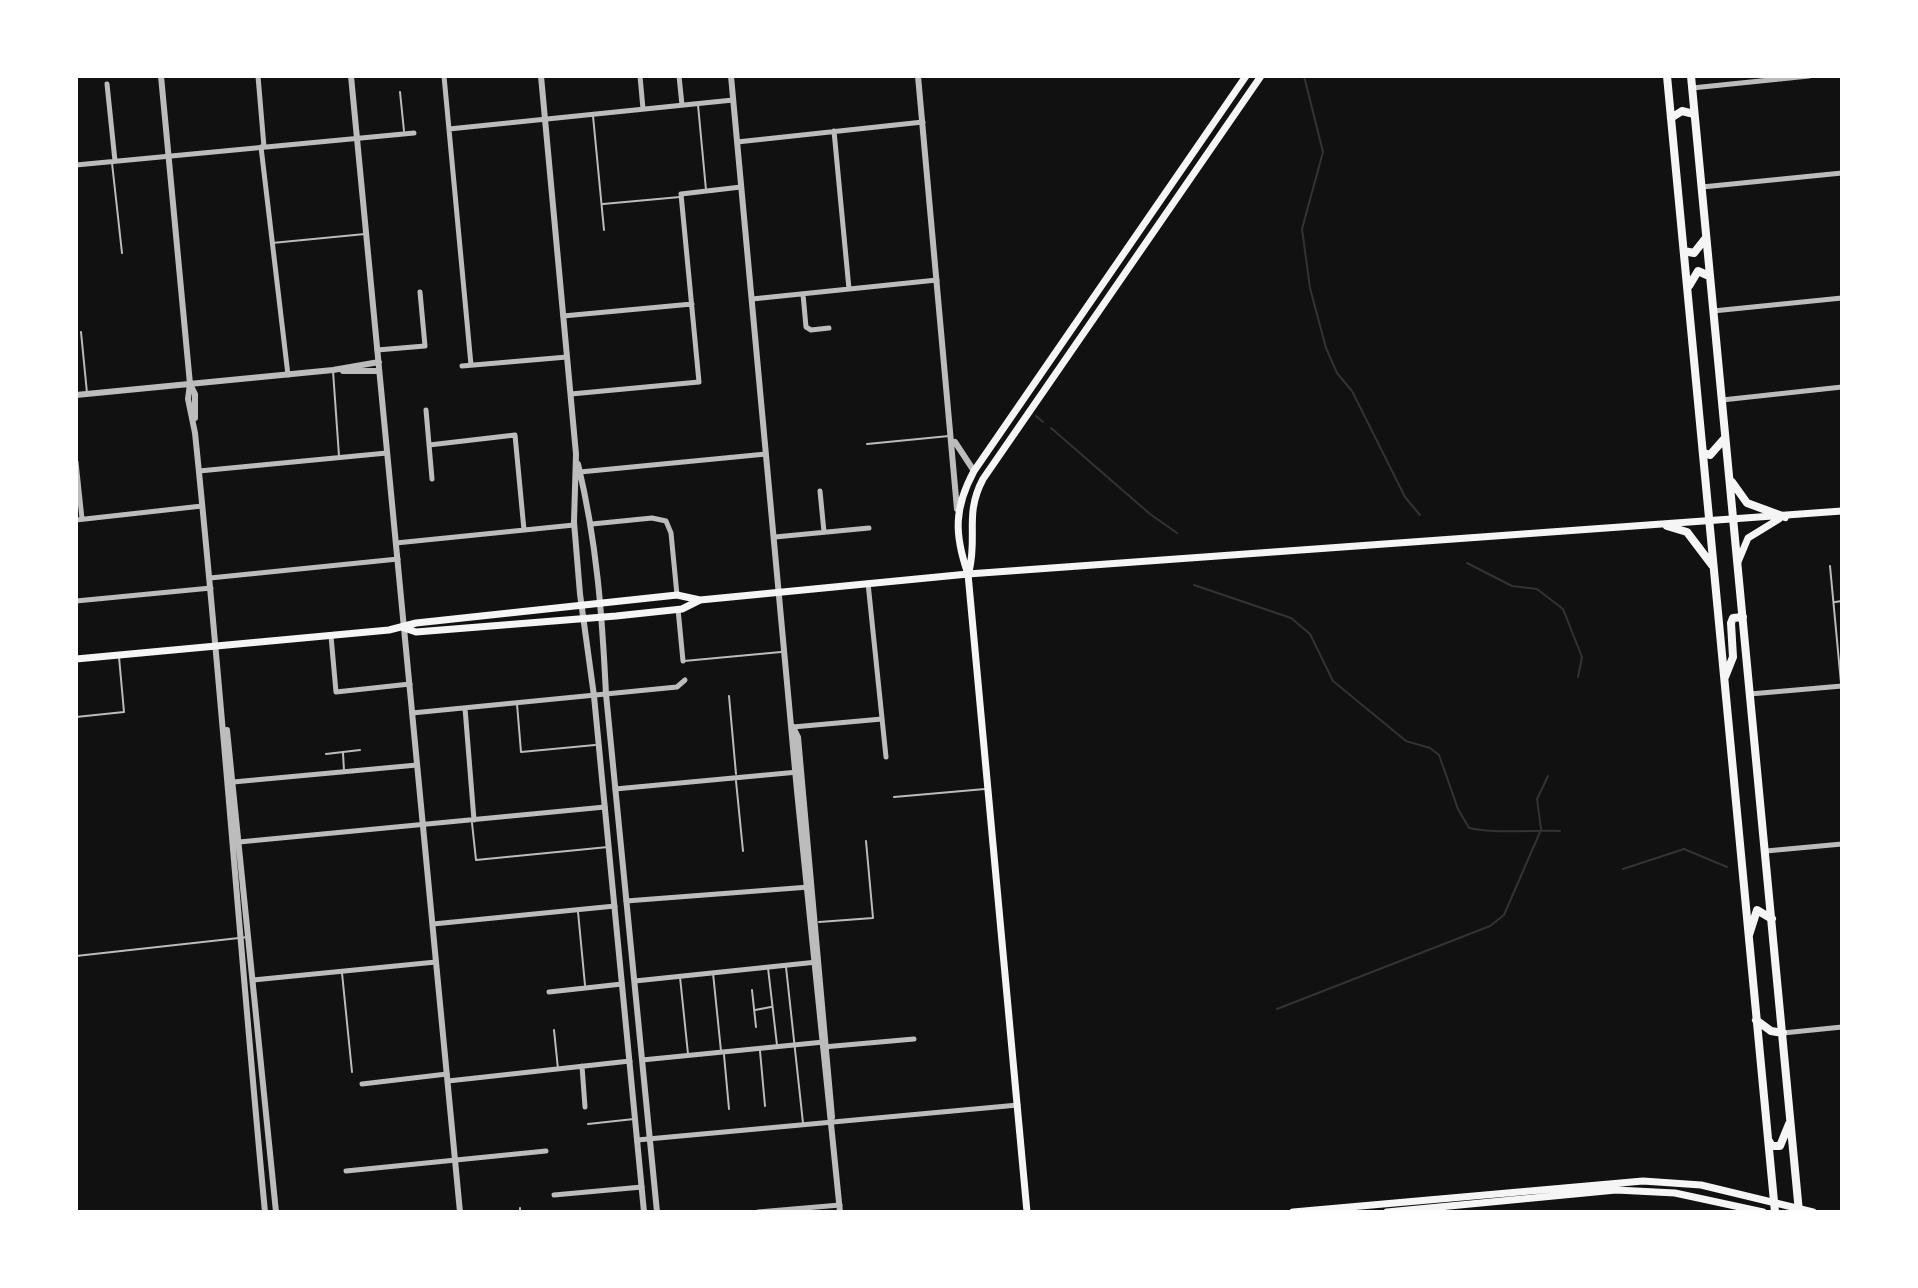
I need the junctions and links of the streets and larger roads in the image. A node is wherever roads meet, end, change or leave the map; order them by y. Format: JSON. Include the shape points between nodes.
{"nodes":[{"id":1,"x":161,"y":76,"type":"edge"},
{"id":2,"x":258,"y":76,"type":"edge"},
{"id":3,"x":351,"y":76,"type":"edge"},
{"id":4,"x":444,"y":76,"type":"edge"},
{"id":5,"x":541,"y":76,"type":"edge"},
{"id":6,"x":640,"y":76,"type":"edge"},
{"id":7,"x":679,"y":76,"type":"edge"},
{"id":8,"x":731,"y":76,"type":"edge"},
{"id":9,"x":918,"y":76,"type":"edge"},
{"id":10,"x":1261,"y":76,"type":"edge"},
{"id":11,"x":1667,"y":76,"type":"edge"},
{"id":12,"x":1691,"y":76,"type":"edge"},
{"id":13,"x":1809,"y":76,"type":"edge"},
{"id":14,"x":1244,"y":79,"type":"edge"},
{"id":15,"x":107,"y":84,"type":"dead end"},
{"id":16,"x":1692,"y":88,"type":"junction"},
{"id":17,"x":1252,"y":89,"type":"junction"},
{"id":18,"x":733,"y":100,"type":"junction"},
{"id":19,"x":682,"y":105,"type":"junction"},
{"id":20,"x":643,"y":109,"type":"junction"},
{"id":21,"x":1694,"y":114,"type":"junction"},
{"id":22,"x":1671,"y":118,"type":"junction"},
{"id":23,"x":545,"y":120,"type":"junction"},
{"id":24,"x":923,"y":122,"type":"junction"},
{"id":25,"x":449,"y":129,"type":"junction"},
{"id":26,"x":834,"y":131,"type":"junction"},
{"id":27,"x":414,"y":133,"type":"dead end"},
{"id":28,"x":357,"y":138,"type":"junction"},
{"id":29,"x":737,"y":142,"type":"junction"},
{"id":30,"x":263,"y":147,"type":"junction"},
{"id":31,"x":168,"y":156,"type":"junction"},
{"id":32,"x":114,"y":161,"type":"junction"},
{"id":33,"x":76,"y":165,"type":"edge"},
{"id":34,"x":1842,"y":173,"type":"edge"},
{"id":35,"x":741,"y":187,"type":"junction"},
{"id":36,"x":1701,"y":187,"type":"junction"},
{"id":37,"x":1706,"y":239,"type":"junction"},
{"id":38,"x":1684,"y":251,"type":"junction"},
{"id":39,"x":1709,"y":276,"type":"junction"},
{"id":40,"x":938,"y":280,"type":"junction"},
{"id":41,"x":849,"y":289,"type":"junction"},
{"id":42,"x":1688,"y":290,"type":"junction"},
{"id":43,"x":420,"y":292,"type":"dead end"},
{"id":44,"x":803,"y":294,"type":"junction"},
{"id":45,"x":1842,"y":298,"type":"edge"},
{"id":46,"x":752,"y":299,"type":"junction"},
{"id":47,"x":692,"y":304,"type":"junction"},
{"id":48,"x":1713,"y":311,"type":"junction"},
{"id":49,"x":563,"y":316,"type":"junction"},
{"id":50,"x":829,"y":328,"type":"dead end"},
{"id":51,"x":377,"y":350,"type":"junction"},
{"id":52,"x":567,"y":357,"type":"junction"},
{"id":53,"x":379,"y":362,"type":"junction"},
{"id":54,"x":471,"y":365,"type":"junction"},
{"id":55,"x":462,"y":366,"type":"dead end"},
{"id":56,"x":333,"y":370,"type":"junction"},
{"id":57,"x":379,"y":371,"type":"junction"},
{"id":58,"x":288,"y":375,"type":"junction"},
{"id":59,"x":190,"y":384,"type":"junction"},
{"id":60,"x":1034,"y":385,"type":"junction"},
{"id":61,"x":1842,"y":387,"type":"edge"},
{"id":62,"x":1043,"y":392,"type":"junction"},
{"id":63,"x":571,"y":394,"type":"junction"},
{"id":64,"x":76,"y":395,"type":"edge"},
{"id":65,"x":1721,"y":400,"type":"junction"},
{"id":66,"x":426,"y":410,"type":"dead end"},
{"id":67,"x":951,"y":435,"type":"junction"},
{"id":68,"x":1725,"y":438,"type":"junction"},
{"id":69,"x":429,"y":445,"type":"junction"},
{"id":70,"x":387,"y":453,"type":"junction"},
{"id":71,"x":1704,"y":453,"type":"junction"},
{"id":72,"x":576,"y":454,"type":"junction"},
{"id":73,"x":767,"y":454,"type":"junction"},
{"id":74,"x":76,"y":462,"type":"edge"},
{"id":75,"x":199,"y":471,"type":"junction"},
{"id":76,"x":974,"y":471,"type":"junction"},
{"id":77,"x":580,"y":472,"type":"junction"},
{"id":78,"x":1729,"y":474,"type":"junction"},
{"id":79,"x":432,"y":479,"type":"dead end"},
{"id":80,"x":983,"y":479,"type":"junction"},
{"id":81,"x":820,"y":491,"type":"dead end"},
{"id":82,"x":202,"y":506,"type":"junction"},
{"id":83,"x":957,"y":509,"type":"junction"},
{"id":84,"x":1842,"y":511,"type":"edge"},
{"id":85,"x":1785,"y":517,"type":"junction"},
{"id":86,"x":79,"y":520,"type":"edge"},
{"id":87,"x":1733,"y":521,"type":"junction"},
{"id":88,"x":1710,"y":523,"type":"junction"},
{"id":89,"x":592,"y":524,"type":"junction"},
{"id":90,"x":574,"y":525,"type":"junction"},
{"id":91,"x":1667,"y":526,"type":"junction"},
{"id":92,"x":869,"y":528,"type":"dead end"},
{"id":93,"x":524,"y":530,"type":"junction"},
{"id":94,"x":824,"y":532,"type":"junction"},
{"id":95,"x":775,"y":537,"type":"junction"},
{"id":96,"x":396,"y":543,"type":"junction"},
{"id":97,"x":398,"y":559,"type":"junction"},
{"id":98,"x":1738,"y":563,"type":"junction"},
{"id":99,"x":1715,"y":569,"type":"junction"},
{"id":100,"x":968,"y":574,"type":"junction"},
{"id":101,"x":210,"y":578,"type":"junction"},
{"id":102,"x":868,"y":583,"type":"junction"},
{"id":103,"x":211,"y":588,"type":"junction"},
{"id":104,"x":780,"y":592,"type":"junction"},
{"id":105,"x":677,"y":595,"type":"junction"},
{"id":106,"x":700,"y":600,"type":"junction"},
{"id":107,"x":76,"y":601,"type":"edge"},
{"id":108,"x":601,"y":603,"type":"junction"},
{"id":109,"x":581,"y":605,"type":"junction"},
{"id":110,"x":678,"y":609,"type":"junction"},
{"id":111,"x":1743,"y":617,"type":"junction"},
{"id":112,"x":602,"y":618,"type":"junction"},
{"id":113,"x":583,"y":620,"type":"junction"},
{"id":114,"x":404,"y":628,"type":"junction"},
{"id":115,"x":331,"y":636,"type":"junction"},
{"id":116,"x":217,"y":647,"type":"junction"},
{"id":117,"x":76,"y":659,"type":"edge"},
{"id":118,"x":683,"y":661,"type":"road end"},
{"id":119,"x":1724,"y":679,"type":"junction"},
{"id":120,"x":685,"y":680,"type":"dead end"},
{"id":121,"x":410,"y":684,"type":"junction"},
{"id":122,"x":1842,"y":688,"type":"edge"},
{"id":123,"x":606,"y":694,"type":"junction"},
{"id":124,"x":1750,"y":694,"type":"junction"},
{"id":125,"x":594,"y":696,"type":"junction"},
{"id":126,"x":223,"y":703,"type":"junction"},
{"id":127,"x":465,"y":708,"type":"junction"},
{"id":128,"x":412,"y":713,"type":"junction"},
{"id":129,"x":882,"y":719,"type":"junction"},
{"id":130,"x":793,"y":727,"type":"junction"},
{"id":131,"x":886,"y":757,"type":"dead end"},
{"id":132,"x":417,"y":765,"type":"junction"},
{"id":133,"x":798,"y":772,"type":"junction"},
{"id":134,"x":233,"y":782,"type":"junction"},
{"id":135,"x":615,"y":789,"type":"junction"},
{"id":136,"x":604,"y":791,"type":"junction"},
{"id":137,"x":605,"y":807,"type":"junction"},
{"id":138,"x":473,"y":820,"type":"junction"},
{"id":139,"x":423,"y":825,"type":"junction"},
{"id":140,"x":239,"y":842,"type":"junction"},
{"id":141,"x":1842,"y":844,"type":"edge"},
{"id":142,"x":1766,"y":851,"type":"junction"},
{"id":143,"x":809,"y":887,"type":"junction"},
{"id":144,"x":626,"y":901,"type":"junction"},
{"id":145,"x":615,"y":906,"type":"junction"},
{"id":146,"x":1772,"y":919,"type":"junction"},
{"id":147,"x":433,"y":924,"type":"junction"},
{"id":148,"x":1748,"y":936,"type":"junction"},
{"id":149,"x":436,"y":962,"type":"junction"},
{"id":150,"x":816,"y":962,"type":"junction"},
{"id":151,"x":253,"y":980,"type":"junction"},
{"id":152,"x":635,"y":981,"type":"junction"},
{"id":153,"x":622,"y":983,"type":"junction"},
{"id":154,"x":549,"y":992,"type":"dead end"},
{"id":155,"x":1755,"y":1019,"type":"junction"},
{"id":156,"x":1842,"y":1027,"type":"edge"},
{"id":157,"x":1783,"y":1033,"type":"junction"},
{"id":158,"x":914,"y":1039,"type":"dead end"},
{"id":159,"x":824,"y":1044,"type":"junction"},
{"id":160,"x":642,"y":1060,"type":"junction"},
{"id":161,"x":630,"y":1061,"type":"junction"},
{"id":162,"x":582,"y":1066,"type":"junction"},
{"id":163,"x":447,"y":1078,"type":"junction"},
{"id":164,"x":362,"y":1084,"type":"dead end"},
{"id":165,"x":1018,"y":1105,"type":"junction"},
{"id":166,"x":585,"y":1107,"type":"dead end"},
{"id":167,"x":1791,"y":1120,"type":"junction"},
{"id":168,"x":832,"y":1121,"type":"junction"},
{"id":169,"x":650,"y":1139,"type":"junction"},
{"id":170,"x":637,"y":1140,"type":"junction"},
{"id":171,"x":1768,"y":1140,"type":"junction"},
{"id":172,"x":546,"y":1151,"type":"dead end"},
{"id":173,"x":455,"y":1159,"type":"junction"},
{"id":174,"x":346,"y":1171,"type":"dead end"},
{"id":175,"x":642,"y":1187,"type":"junction"},
{"id":176,"x":554,"y":1195,"type":"dead end"},
{"id":177,"x":1775,"y":1201,"type":"junction"},
{"id":178,"x":840,"y":1208,"type":"edge"},
{"id":179,"x":1799,"y":1210,"type":"edge"},
{"id":180,"x":265,"y":1212,"type":"edge"},
{"id":181,"x":276,"y":1212,"type":"edge"},
{"id":182,"x":460,"y":1212,"type":"edge"},
{"id":183,"x":644,"y":1212,"type":"edge"},
{"id":184,"x":657,"y":1212,"type":"edge"},
{"id":185,"x":758,"y":1212,"type":"edge"},
{"id":186,"x":1027,"y":1212,"type":"edge"},
{"id":187,"x":1293,"y":1212,"type":"edge"},
{"id":188,"x":1387,"y":1212,"type":"edge"},
{"id":189,"x":1763,"y":1212,"type":"edge"},
{"id":190,"x":1775,"y":1212,"type":"edge"},
{"id":191,"x":1813,"y":1212,"type":"edge"}],
"edges":[{"from":1,"to":31,"type":"street"},
{"from":2,"to":30,"type":"street"},
{"from":3,"to":28,"type":"street"},
{"from":4,"to":25,"type":"street"},
{"from":5,"to":23,"type":"street"},
{"from":6,"to":20,"type":"street"},
{"from":7,"to":19,"type":"street"},
{"from":8,"to":18,"type":"street"},
{"from":9,"to":24,"type":"street"},
{"from":10,"to":17,"type":"main road"},
{"from":11,"to":22,"type":"highway"},
{"from":12,"to":16,"type":"highway"},
{"from":13,"to":16,"type":"street"},
{"from":14,"to":17,"type":"main road"},
{"from":14,"to":60,"type":"main road"},
{"from":15,"to":32,"type":"street"},
{"from":16,"to":21,"type":"highway"},
{"from":17,"to":62,"type":"main road"},
{"from":18,"to":19,"type":"street"},
{"from":18,"to":29,"type":"street"},
{"from":19,"to":20,"type":"street"},
{"from":20,"to":23,"type":"street"},
{"from":21,"to":22,"type":"highway","via":[[1682,111]]},
{"from":21,"to":36,"type":"highway"},
{"from":22,"to":38,"type":"highway"},
{"from":23,"to":25,"type":"street"},
{"from":23,"to":49,"type":"street"},
{"from":24,"to":26,"type":"street"},
{"from":24,"to":40,"type":"street"},
{"from":25,"to":54,"type":"street"},
{"from":26,"to":29,"type":"street"},
{"from":26,"to":41,"type":"street"},
{"from":27,"to":28,"type":"street"},
{"from":28,"to":30,"type":"street"},
{"from":28,"to":51,"type":"street"},
{"from":29,"to":35,"type":"street"},
{"from":30,"to":31,"type":"street"},
{"from":30,"to":58,"type":"street"},
{"from":31,"to":32,"type":"street"},
{"from":31,"to":59,"type":"street"},
{"from":32,"to":33,"type":"street"},
{"from":34,"to":36,"type":"street"},
{"from":35,"to":46,"type":"street"},
{"from":35,"to":47,"type":"street","via":[[681,194]]},
{"from":36,"to":37,"type":"highway"},
{"from":37,"to":38,"type":"highway","via":[[1694,253]]},
{"from":37,"to":39,"type":"highway"},
{"from":38,"to":42,"type":"highway"},
{"from":39,"to":42,"type":"highway","via":[[1695,272]]},
{"from":39,"to":48,"type":"highway"},
{"from":40,"to":41,"type":"street"},
{"from":40,"to":67,"type":"street"},
{"from":41,"to":44,"type":"street"},
{"from":42,"to":71,"type":"highway"},
{"from":43,"to":51,"type":"street","via":[[425,346]]},
{"from":44,"to":46,"type":"street"},
{"from":44,"to":50,"type":"street","via":[[806,327]]},
{"from":45,"to":48,"type":"street"},
{"from":46,"to":73,"type":"street"},
{"from":47,"to":49,"type":"street"},
{"from":47,"to":63,"type":"street","via":[[699,382]]},
{"from":48,"to":65,"type":"highway"},
{"from":49,"to":52,"type":"street"},
{"from":51,"to":53,"type":"street"},
{"from":52,"to":54,"type":"street"},
{"from":52,"to":63,"type":"street"},
{"from":53,"to":56,"type":"street"},
{"from":53,"to":57,"type":"street"},
{"from":54,"to":55,"type":"street"},
{"from":56,"to":57,"type":"street"},
{"from":56,"to":58,"type":"street"},
{"from":57,"to":70,"type":"street"},
{"from":58,"to":59,"type":"street"},
{"from":59,"to":64,"type":"street"},
{"from":59,"to":75,"type":"street"},
{"from":60,"to":62,"type":"main road"},
{"from":60,"to":76,"type":"main road"},
{"from":61,"to":65,"type":"street"},
{"from":62,"to":80,"type":"main road"},
{"from":63,"to":72,"type":"street"},
{"from":65,"to":68,"type":"highway"},
{"from":66,"to":69,"type":"street"},
{"from":67,"to":76,"type":"street"},
{"from":67,"to":83,"type":"street"},
{"from":68,"to":71,"type":"highway","via":[[1710,455]]},
{"from":68,"to":78,"type":"highway"},
{"from":69,"to":79,"type":"street"},
{"from":69,"to":93,"type":"street","via":[[515,435]]},
{"from":70,"to":75,"type":"street"},
{"from":70,"to":96,"type":"street"},
{"from":71,"to":88,"type":"highway"},
{"from":72,"to":77,"type":"street"},
{"from":72,"to":90,"type":"street"},
{"from":73,"to":77,"type":"street"},
{"from":73,"to":95,"type":"street"},
{"from":74,"to":86,"type":"street"},
{"from":75,"to":82,"type":"street"},
{"from":76,"to":80,"type":"main road"},
{"from":76,"to":83,"type":"main road"},
{"from":77,"to":89,"type":"street"},
{"from":78,"to":85,"type":"highway","via":[[1744,502]]},
{"from":78,"to":87,"type":"highway"},
{"from":80,"to":100,"type":"main road","via":[[972,499]]},
{"from":81,"to":94,"type":"street"},
{"from":82,"to":86,"type":"street"},
{"from":82,"to":101,"type":"street"},
{"from":83,"to":100,"type":"main road","via":[[960,552]]},
{"from":84,"to":85,"type":"main road"},
{"from":85,"to":87,"type":"main road"},
{"from":85,"to":98,"type":"main road","via":[[1748,538]]},
{"from":87,"to":88,"type":"main road"},
{"from":87,"to":98,"type":"highway"},
{"from":88,"to":91,"type":"main road"},
{"from":88,"to":99,"type":"highway"},
{"from":89,"to":105,"type":"street","via":[[666,521]]},
{"from":89,"to":108,"type":"street"},
{"from":90,"to":93,"type":"street"},
{"from":90,"to":109,"type":"street"},
{"from":91,"to":99,"type":"highway","via":[[1687,532]]},
{"from":91,"to":100,"type":"main road"},
{"from":92,"to":94,"type":"street"},
{"from":93,"to":96,"type":"street"},
{"from":94,"to":95,"type":"street"},
{"from":95,"to":104,"type":"street"},
{"from":96,"to":97,"type":"street"},
{"from":97,"to":101,"type":"street"},
{"from":97,"to":114,"type":"street"},
{"from":98,"to":111,"type":"highway"},
{"from":99,"to":119,"type":"highway"},
{"from":100,"to":102,"type":"main road"},
{"from":100,"to":165,"type":"main road"},
{"from":101,"to":103,"type":"street"},
{"from":102,"to":104,"type":"main road"},
{"from":102,"to":129,"type":"street"},
{"from":103,"to":107,"type":"street"},
{"from":103,"to":116,"type":"street"},
{"from":104,"to":106,"type":"main road"},
{"from":104,"to":130,"type":"street"},
{"from":105,"to":106,"type":"main road"},
{"from":105,"to":108,"type":"main road"},
{"from":106,"to":110,"type":"main road"},
{"from":108,"to":109,"type":"main road"},
{"from":108,"to":112,"type":"street"},
{"from":109,"to":113,"type":"street"},
{"from":109,"to":114,"type":"main road"},
{"from":110,"to":112,"type":"main road"},
{"from":110,"to":118,"type":"street"},
{"from":111,"to":119,"type":"highway","via":[[1731,623],[1733,657]]},
{"from":111,"to":124,"type":"highway"},
{"from":112,"to":113,"type":"main road"},
{"from":112,"to":123,"type":"street"},
{"from":113,"to":114,"type":"main road","via":[[416,632]]},
{"from":113,"to":125,"type":"street"},
{"from":114,"to":115,"type":"main road"},
{"from":114,"to":121,"type":"street"},
{"from":115,"to":116,"type":"main road"},
{"from":115,"to":121,"type":"street","via":[[336,692]]},
{"from":116,"to":117,"type":"main road"},
{"from":116,"to":126,"type":"street"},
{"from":119,"to":148,"type":"highway"},
{"from":120,"to":123,"type":"street","via":[[677,687]]},
{"from":121,"to":128,"type":"street"},
{"from":122,"to":124,"type":"street"},
{"from":123,"to":125,"type":"street"},
{"from":123,"to":135,"type":"street"},
{"from":124,"to":142,"type":"highway"},
{"from":125,"to":127,"type":"street"},
{"from":125,"to":136,"type":"street"},
{"from":126,"to":134,"type":"street"},
{"from":126,"to":180,"type":"street"},
{"from":127,"to":128,"type":"street"},
{"from":127,"to":138,"type":"street"},
{"from":128,"to":132,"type":"street"},
{"from":129,"to":130,"type":"street"},
{"from":129,"to":131,"type":"street"},
{"from":130,"to":133,"type":"street"},
{"from":132,"to":134,"type":"street"},
{"from":132,"to":139,"type":"street"},
{"from":133,"to":135,"type":"street"},
{"from":133,"to":143,"type":"street"},
{"from":134,"to":140,"type":"street"},
{"from":135,"to":136,"type":"street"},
{"from":135,"to":144,"type":"street"},
{"from":136,"to":137,"type":"street"},
{"from":137,"to":138,"type":"street"},
{"from":137,"to":145,"type":"street"},
{"from":138,"to":139,"type":"street"},
{"from":139,"to":140,"type":"street"},
{"from":139,"to":147,"type":"street"},
{"from":140,"to":151,"type":"street"},
{"from":141,"to":142,"type":"street"},
{"from":142,"to":146,"type":"highway"},
{"from":143,"to":144,"type":"street"},
{"from":143,"to":150,"type":"street"},
{"from":144,"to":152,"type":"street"},
{"from":145,"to":147,"type":"street"},
{"from":145,"to":153,"type":"street"},
{"from":146,"to":148,"type":"highway","via":[[1757,910]]},
{"from":146,"to":157,"type":"highway"},
{"from":147,"to":149,"type":"street"},
{"from":148,"to":155,"type":"highway"},
{"from":149,"to":151,"type":"street"},
{"from":149,"to":163,"type":"street"},
{"from":150,"to":152,"type":"street"},
{"from":150,"to":159,"type":"street"},
{"from":151,"to":181,"type":"street"},
{"from":152,"to":153,"type":"street"},
{"from":152,"to":160,"type":"street"},
{"from":153,"to":154,"type":"street"},
{"from":153,"to":161,"type":"street"},
{"from":155,"to":157,"type":"highway"},
{"from":155,"to":171,"type":"highway"},
{"from":156,"to":157,"type":"street"},
{"from":157,"to":167,"type":"highway"},
{"from":158,"to":159,"type":"street"},
{"from":159,"to":160,"type":"street"},
{"from":159,"to":168,"type":"street"},
{"from":160,"to":169,"type":"street"},
{"from":161,"to":162,"type":"street"},
{"from":161,"to":170,"type":"street"},
{"from":162,"to":163,"type":"street"},
{"from":162,"to":166,"type":"street"},
{"from":163,"to":164,"type":"street"},
{"from":163,"to":173,"type":"street"},
{"from":165,"to":168,"type":"street"},
{"from":165,"to":186,"type":"main road"},
{"from":167,"to":171,"type":"highway","via":[[1780,1146]]},
{"from":167,"to":179,"type":"highway"},
{"from":168,"to":169,"type":"street"},
{"from":168,"to":178,"type":"street"},
{"from":169,"to":170,"type":"street"},
{"from":169,"to":184,"type":"street"},
{"from":170,"to":175,"type":"street"},
{"from":171,"to":177,"type":"highway"},
{"from":172,"to":173,"type":"street"},
{"from":173,"to":174,"type":"street"},
{"from":173,"to":182,"type":"street"},
{"from":175,"to":176,"type":"street"},
{"from":175,"to":183,"type":"street"},
{"from":177,"to":179,"type":"main road"},
{"from":177,"to":187,"type":"main road","via":[[1701,1185],[1643,1181]]},
{"from":177,"to":190,"type":"highway"},
{"from":178,"to":185,"type":"street"},
{"from":179,"to":191,"type":"main road"},
{"from":188,"to":189,"type":"main road","via":[[1616,1190],[1675,1193]]}]}
